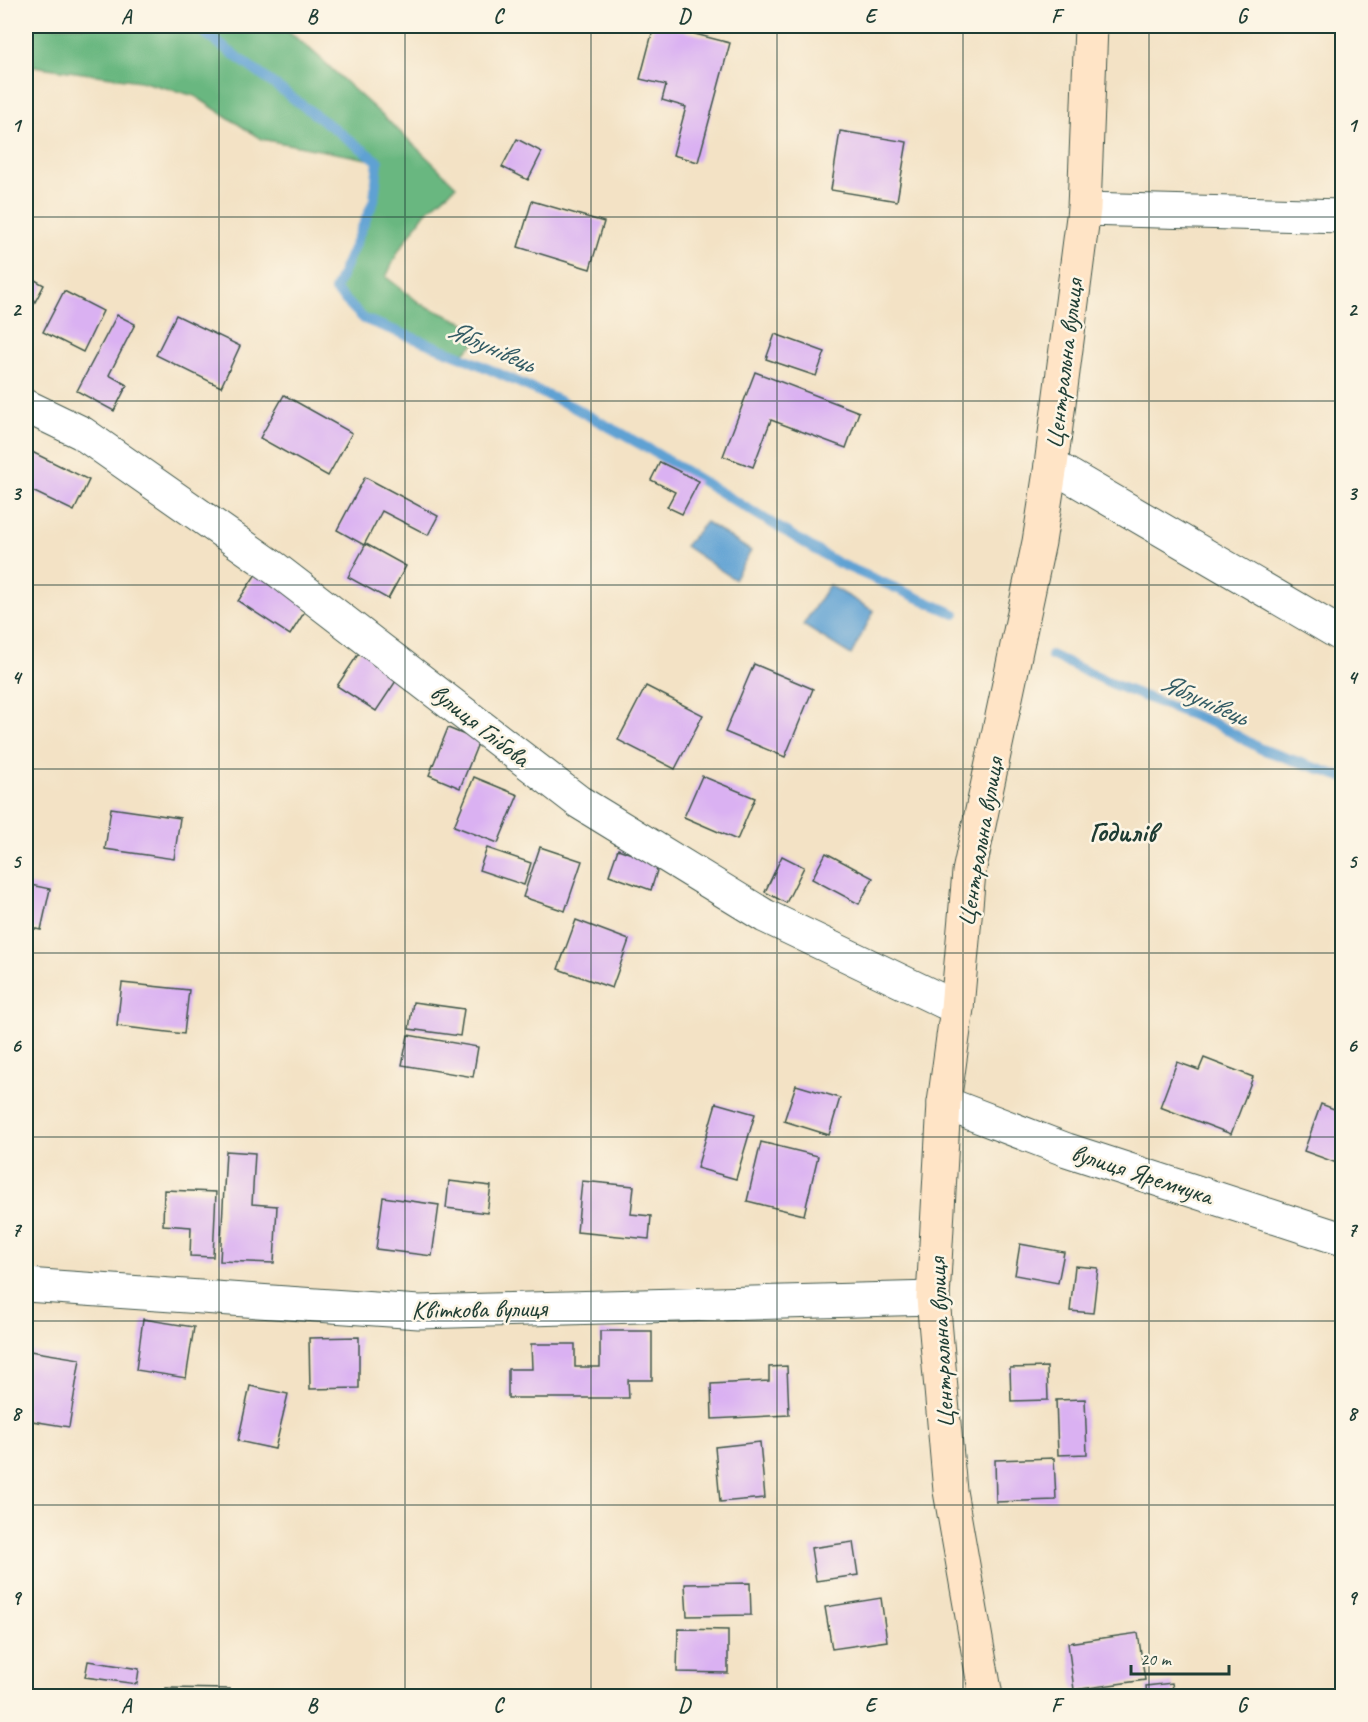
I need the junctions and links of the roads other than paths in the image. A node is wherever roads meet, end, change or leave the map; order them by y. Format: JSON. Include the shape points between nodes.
{"nodes":[{"id":1,"x":1091,"y":26,"type":"edge"},
{"id":2,"x":1084,"y":209,"type":"junction"},
{"id":3,"x":1342,"y":216,"type":"edge"},
{"id":4,"x":26,"y":406,"type":"edge"},
{"id":5,"x":1051,"y":465,"type":"junction"},
{"id":6,"x":1342,"y":635,"type":"edge"},
{"id":7,"x":957,"y":1008,"type":"junction"},
{"id":8,"x":945,"y":1103,"type":"junction"},
{"id":9,"x":1342,"y":1239,"type":"edge"},
{"id":10,"x":26,"y":1285,"type":"edge"},
{"id":11,"x":933,"y":1298,"type":"junction"},
{"id":12,"x":986,"y":1696,"type":"edge"}],
"edges":[{"from":1,"to":2,"type":"main road","name":"Центральна вулиця"},
{"from":2,"to":3,"type":"street"},
{"from":2,"to":5,"type":"main road","name":"Центральна вулиця"},
{"from":4,"to":7,"type":"street","name":"вулиця Глібова","via":[[82,433],[276,569],[579,802],[765,916]]},
{"from":5,"to":6,"type":"street"},
{"from":5,"to":7,"type":"main road","name":"Центральна вулиця","via":[[1039,542],[969,872]]},
{"from":7,"to":8,"type":"main road","name":"Центральна вулиця"},
{"from":8,"to":9,"type":"street","name":"вулиця Яремчука","via":[[1067,1150]]},
{"from":8,"to":11,"type":"main road","name":"Центральна вулиця"},
{"from":10,"to":11,"type":"street","name":"Квіткова вулиця","via":[[419,1312]]},
{"from":11,"to":12,"type":"main road","name":"Центральна вулиця","via":[[950,1491]]}]}
